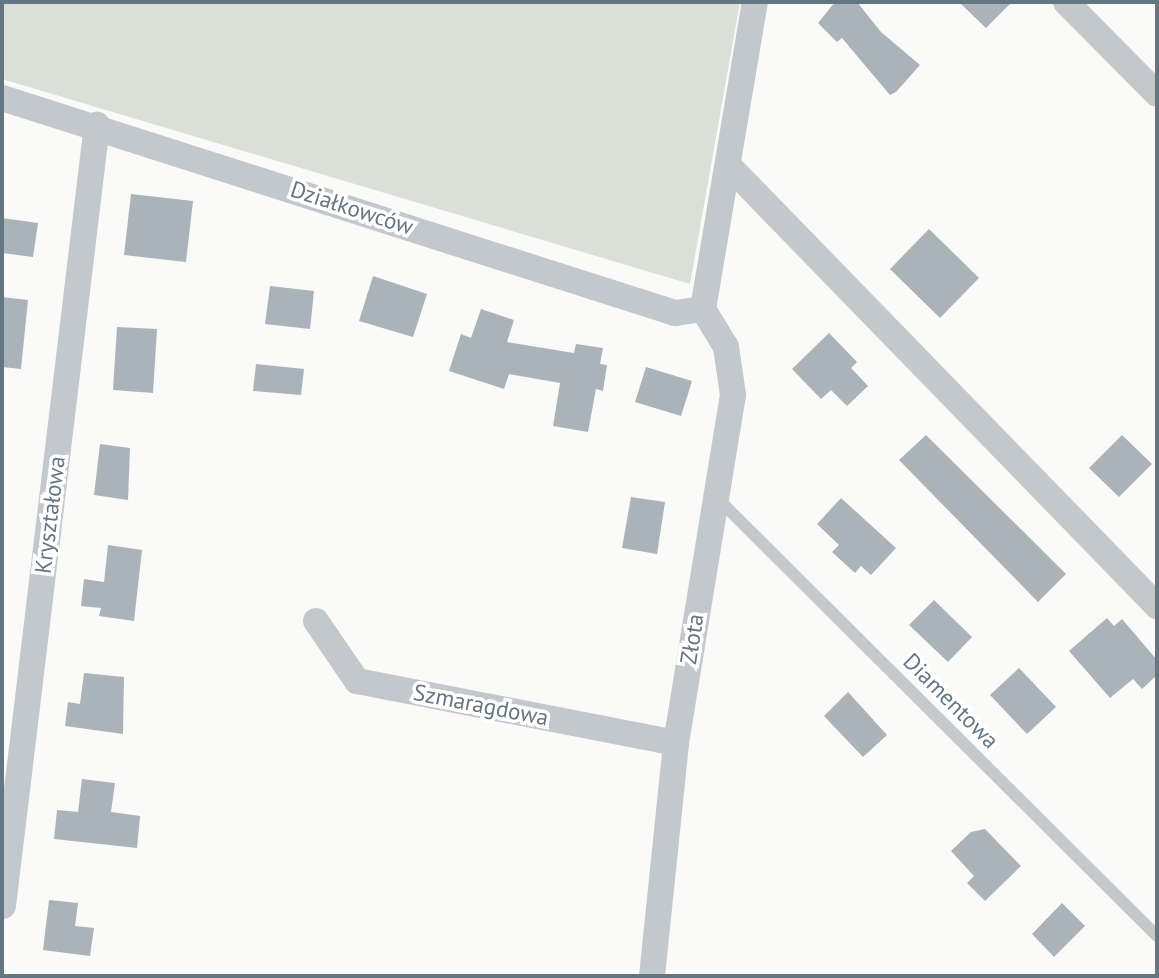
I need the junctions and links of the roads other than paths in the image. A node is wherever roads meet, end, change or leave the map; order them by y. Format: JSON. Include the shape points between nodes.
{"nodes":[{"id":1,"x":754,"y":2,"type":"edge"},
{"id":2,"x":1066,"y":2,"type":"edge"},
{"id":3,"x":1157,"y":94,"type":"edge"},
{"id":4,"x":2,"y":97,"type":"edge"},
{"id":5,"x":97,"y":125,"type":"junction"},
{"id":6,"x":729,"y":166,"type":"junction"},
{"id":7,"x":703,"y":309,"type":"junction"},
{"id":8,"x":714,"y":495,"type":"junction"},
{"id":9,"x":1157,"y":606,"type":"edge"},
{"id":10,"x":316,"y":621,"type":"dead end"},
{"id":11,"x":676,"y":743,"type":"junction"},
{"id":12,"x":4,"y":906,"type":"edge"},
{"id":13,"x":1157,"y":936,"type":"edge"},
{"id":14,"x":652,"y":976,"type":"edge"}],
"edges":[{"from":1,"to":6,"type":"street"},
{"from":2,"to":3,"type":"street"},
{"from":4,"to":5,"type":"street","name":"Działkowców"},
{"from":5,"to":7,"type":"street","name":"Działkowców","via":[[675,313]]},
{"from":5,"to":12,"type":"street","name":"Kryształowa"},
{"from":6,"to":7,"type":"street"},
{"from":6,"to":9,"type":"street"},
{"from":7,"to":8,"type":"street","name":"Złota","via":[[726,347],[733,395]]},
{"from":8,"to":11,"type":"street","name":"Złota"},
{"from":8,"to":13,"type":"lane","name":"Diamentowa"},
{"from":10,"to":11,"type":"street","name":"Szmaragdowa","via":[[357,681]]},
{"from":11,"to":14,"type":"street","name":"Złota"}]}
